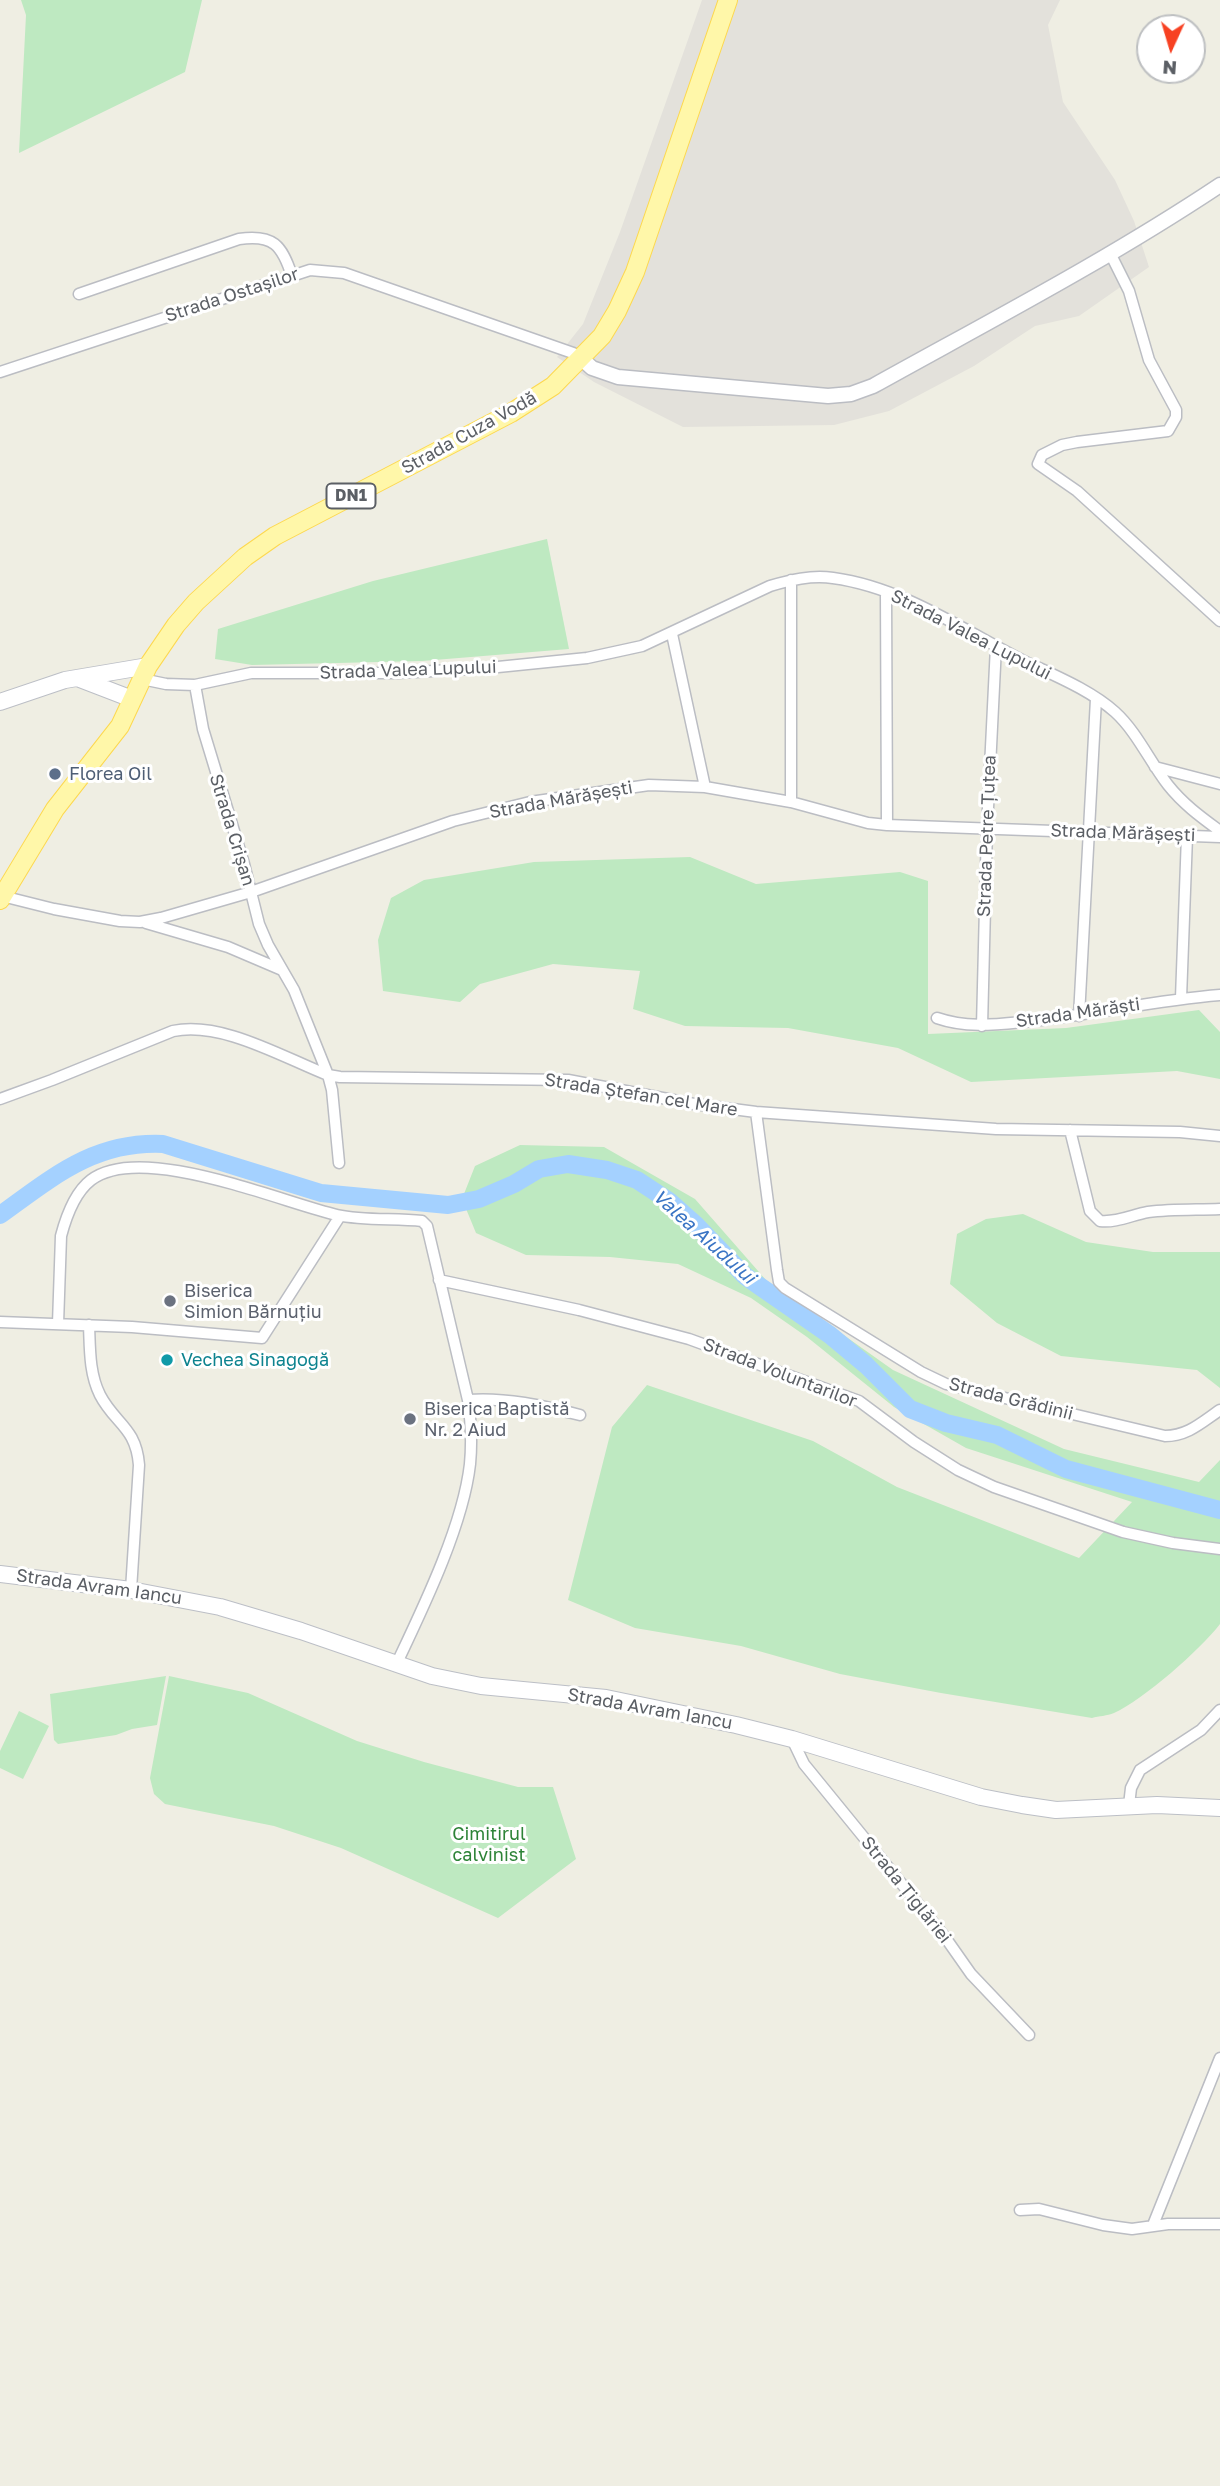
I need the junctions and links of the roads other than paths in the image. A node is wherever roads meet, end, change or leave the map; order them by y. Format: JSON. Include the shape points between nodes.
{"nodes":[{"id":1,"x":728,"y":0,"type":"edge"},
{"id":2,"x":1220,"y":185,"type":"edge"},
{"id":3,"x":1110,"y":253,"type":"junction"},
{"id":4,"x":292,"y":276,"type":"junction"},
{"id":5,"x":79,"y":294,"type":"dead end"},
{"id":6,"x":582,"y":359,"type":"junction"},
{"id":7,"x":0,"y":372,"type":"edge"},
{"id":8,"x":792,"y":580,"type":"junction"},
{"id":9,"x":886,"y":592,"type":"junction"},
{"id":10,"x":1220,"y":621,"type":"edge"},
{"id":11,"x":672,"y":634,"type":"junction"},
{"id":12,"x":996,"y":646,"type":"junction"},
{"id":13,"x":145,"y":672,"type":"junction"},
{"id":14,"x":78,"y":678,"type":"junction"},
{"id":15,"x":195,"y":685,"type":"junction"},
{"id":16,"x":132,"y":699,"type":"junction"},
{"id":17,"x":1096,"y":699,"type":"junction"},
{"id":18,"x":0,"y":702,"type":"edge"},
{"id":19,"x":1155,"y":767,"type":"junction"},
{"id":20,"x":1220,"y":784,"type":"edge"},
{"id":21,"x":705,"y":788,"type":"junction"},
{"id":22,"x":792,"y":802,"type":"junction"},
{"id":23,"x":887,"y":825,"type":"junction"},
{"id":24,"x":987,"y":828,"type":"junction"},
{"id":25,"x":1220,"y":831,"type":"edge"},
{"id":26,"x":1088,"y":832,"type":"junction"},
{"id":27,"x":1187,"y":836,"type":"junction"},
{"id":28,"x":1220,"y":836,"type":"edge"},
{"id":29,"x":251,"y":892,"type":"junction"},
{"id":30,"x":1,"y":898,"type":"edge"},
{"id":31,"x":140,"y":922,"type":"junction"},
{"id":32,"x":282,"y":970,"type":"junction"},
{"id":33,"x":1220,"y":995,"type":"edge"},
{"id":34,"x":1181,"y":998,"type":"junction"},
{"id":35,"x":1079,"y":1016,"type":"junction"},
{"id":36,"x":937,"y":1018,"type":"dead end"},
{"id":37,"x":982,"y":1026,"type":"junction"},
{"id":38,"x":328,"y":1075,"type":"junction"},
{"id":39,"x":0,"y":1099,"type":"edge"},
{"id":40,"x":756,"y":1112,"type":"junction"},
{"id":41,"x":1070,"y":1130,"type":"junction"},
{"id":42,"x":1220,"y":1136,"type":"edge"},
{"id":43,"x":339,"y":1163,"type":"dead end"},
{"id":44,"x":1220,"y":1209,"type":"edge"},
{"id":45,"x":340,"y":1216,"type":"junction"},
{"id":46,"x":439,"y":1280,"type":"junction"},
{"id":47,"x":0,"y":1322,"type":"edge"},
{"id":48,"x":58,"y":1324,"type":"junction"},
{"id":49,"x":89,"y":1325,"type":"junction"},
{"id":50,"x":468,"y":1400,"type":"junction"},
{"id":51,"x":1220,"y":1410,"type":"edge"},
{"id":52,"x":580,"y":1415,"type":"dead end"},
{"id":53,"x":1220,"y":1549,"type":"edge"},
{"id":54,"x":0,"y":1574,"type":"edge"},
{"id":55,"x":131,"y":1590,"type":"junction"},
{"id":56,"x":396,"y":1665,"type":"junction"},
{"id":57,"x":1220,"y":1710,"type":"edge"},
{"id":58,"x":792,"y":1739,"type":"junction"},
{"id":59,"x":1129,"y":1805,"type":"junction"},
{"id":60,"x":1220,"y":1808,"type":"edge"},
{"id":61,"x":1029,"y":2035,"type":"dead end"},
{"id":62,"x":1220,"y":2058,"type":"edge"},
{"id":63,"x":1020,"y":2210,"type":"dead end"},
{"id":64,"x":1220,"y":2224,"type":"edge"},
{"id":65,"x":1153,"y":2225,"type":"junction"}],
"edges":[{"from":1,"to":6,"type":"main road","name":"Strada Cuza Vodă","number":"DN1","via":[[635,272],[602,336]]},
{"from":2,"to":3,"type":"street"},
{"from":3,"to":6,"type":"street","via":[[851,394],[796,394],[618,377],[592,368]]},
{"from":3,"to":10,"type":"street","via":[[1129,291],[1149,360],[1176,417],[1168,431],[1062,445],[1042,454],[1038,464],[1077,491]]},
{"from":4,"to":5,"type":"street","via":[[274,243],[252,237]]},
{"from":4,"to":6,"type":"street","name":"Strada Ostașilor","via":[[310,270],[344,273]]},
{"from":4,"to":7,"type":"street","name":"Strada Ostașilor"},
{"from":6,"to":13,"type":"main road","name":"Strada Cuza Vodă","number":"DN1","via":[[553,386],[511,413],[312,516],[245,557],[189,610]]},
{"from":8,"to":9,"type":"street","name":"Strada Valea Lupului","via":[[829,577]]},
{"from":8,"to":11,"type":"street","name":"Strada Valea Lupului"},
{"from":8,"to":22,"type":"street"},
{"from":9,"to":12,"type":"street","name":"Strada Valea Lupului"},
{"from":9,"to":23,"type":"street"},
{"from":11,"to":15,"type":"street","name":"Strada Valea Lupului","via":[[613,654],[538,663],[397,673],[251,673]]},
{"from":11,"to":21,"type":"street"},
{"from":12,"to":17,"type":"street","name":"Strada Valea Lupului"},
{"from":12,"to":24,"type":"street","name":"Strada Petre Țuțea"},
{"from":13,"to":14,"type":"main road"},
{"from":13,"to":15,"type":"street","name":"Strada Valea Lupului","via":[[166,684]]},
{"from":13,"to":16,"type":"main road","name":"Strada Cuza Vodă","number":"DN1"},
{"from":14,"to":16,"type":"main road"},
{"from":14,"to":18,"type":"main road"},
{"from":15,"to":29,"type":"street","name":"Strada Crișan","via":[[202,729]]},
{"from":16,"to":30,"type":"main road","name":"Strada Cuza Vodă","number":"DN1","via":[[108,743],[55,809]]},
{"from":17,"to":19,"type":"street","name":"Strada Valea Lupului","via":[[1117,714]]},
{"from":17,"to":26,"type":"street"},
{"from":19,"to":20,"type":"street"},
{"from":19,"to":25,"type":"street","name":"Strada Valea Lupului","via":[[1186,805]]},
{"from":21,"to":22,"type":"street","name":"Strada Mărășești"},
{"from":21,"to":29,"type":"street","name":"Strada Mărășești","via":[[649,785],[530,802],[453,821]]},
{"from":22,"to":23,"type":"street","name":"Strada Mărășești"},
{"from":23,"to":24,"type":"street","name":"Strada Mărășești"},
{"from":24,"to":26,"type":"street","name":"Strada Mărășești"},
{"from":24,"to":37,"type":"street","name":"Strada Petre Țuțea"},
{"from":26,"to":27,"type":"street","name":"Strada Mărășești"},
{"from":26,"to":35,"type":"street"},
{"from":27,"to":28,"type":"street","name":"Strada Mărășești"},
{"from":27,"to":34,"type":"street"},
{"from":29,"to":31,"type":"street","name":"Strada Mărășești"},
{"from":29,"to":32,"type":"street","name":"Strada Crișan","via":[[259,924]]},
{"from":30,"to":31,"type":"street","name":"Strada Mărășești"},
{"from":31,"to":32,"type":"street","via":[[228,947]]},
{"from":32,"to":38,"type":"street","name":"Strada Crișan"},
{"from":33,"to":34,"type":"street","name":"Strada Mărăști"},
{"from":34,"to":35,"type":"street","name":"Strada Mărăști"},
{"from":35,"to":37,"type":"street","name":"Strada Mărăști"},
{"from":36,"to":37,"type":"street","name":"Strada Mărăști"},
{"from":38,"to":39,"type":"street","name":"Strada Ștefan cel Mare","via":[[223,1032],[187,1028]]},
{"from":38,"to":40,"type":"street","name":"Strada Ștefan cel Mare","via":[[568,1080]]},
{"from":38,"to":43,"type":"street","name":"Strada Crișan"},
{"from":40,"to":41,"type":"street","name":"Strada Ștefan cel Mare","via":[[914,1125]]},
{"from":40,"to":51,"type":"street","name":"Strada Grădinii","via":[[779,1282],[785,1289],[920,1372],[962,1390],[1165,1436],[1188,1432]]},
{"from":41,"to":42,"type":"street","name":"Strada Ștefan cel Mare"},
{"from":41,"to":44,"type":"street","via":[[1090,1211],[1100,1221],[1164,1210]]},
{"from":45,"to":46,"type":"street","via":[[422,1221]]},
{"from":45,"to":48,"type":"street","via":[[173,1169],[121,1167],[103,1172],[79,1193],[65,1222]]},
{"from":45,"to":49,"type":"street","via":[[262,1338]]},
{"from":46,"to":50,"type":"street"},
{"from":46,"to":53,"type":"street","name":"Strada Voluntarilor","via":[[689,1339],[859,1401],[914,1442],[994,1487],[1123,1532]]},
{"from":47,"to":48,"type":"street"},
{"from":48,"to":49,"type":"street"},
{"from":49,"to":55,"type":"street","via":[[93,1377],[106,1405],[137,1447]]},
{"from":50,"to":52,"type":"street","via":[[513,1401]]},
{"from":50,"to":56,"type":"street","via":[[470,1463],[463,1498]]},
{"from":54,"to":55,"type":"main road","name":"Strada Avram Iancu"},
{"from":55,"to":56,"type":"main road","name":"Strada Avram Iancu","via":[[272,1621]]},
{"from":56,"to":58,"type":"main road","name":"Strada Avram Iancu","via":[[481,1686],[606,1698]]},
{"from":57,"to":59,"type":"street","via":[[1201,1730],[1140,1770]]},
{"from":58,"to":59,"type":"main road","name":"Strada Avram Iancu","via":[[981,1797],[1056,1810]]},
{"from":58,"to":61,"type":"street","name":"Strada Țiglăriei","via":[[804,1764],[971,1974]]},
{"from":59,"to":60,"type":"main road","name":"Strada Avram Iancu"},
{"from":62,"to":65,"type":"street"},
{"from":63,"to":65,"type":"street","via":[[1039,2208],[1132,2229]]},
{"from":64,"to":65,"type":"street"}]}
